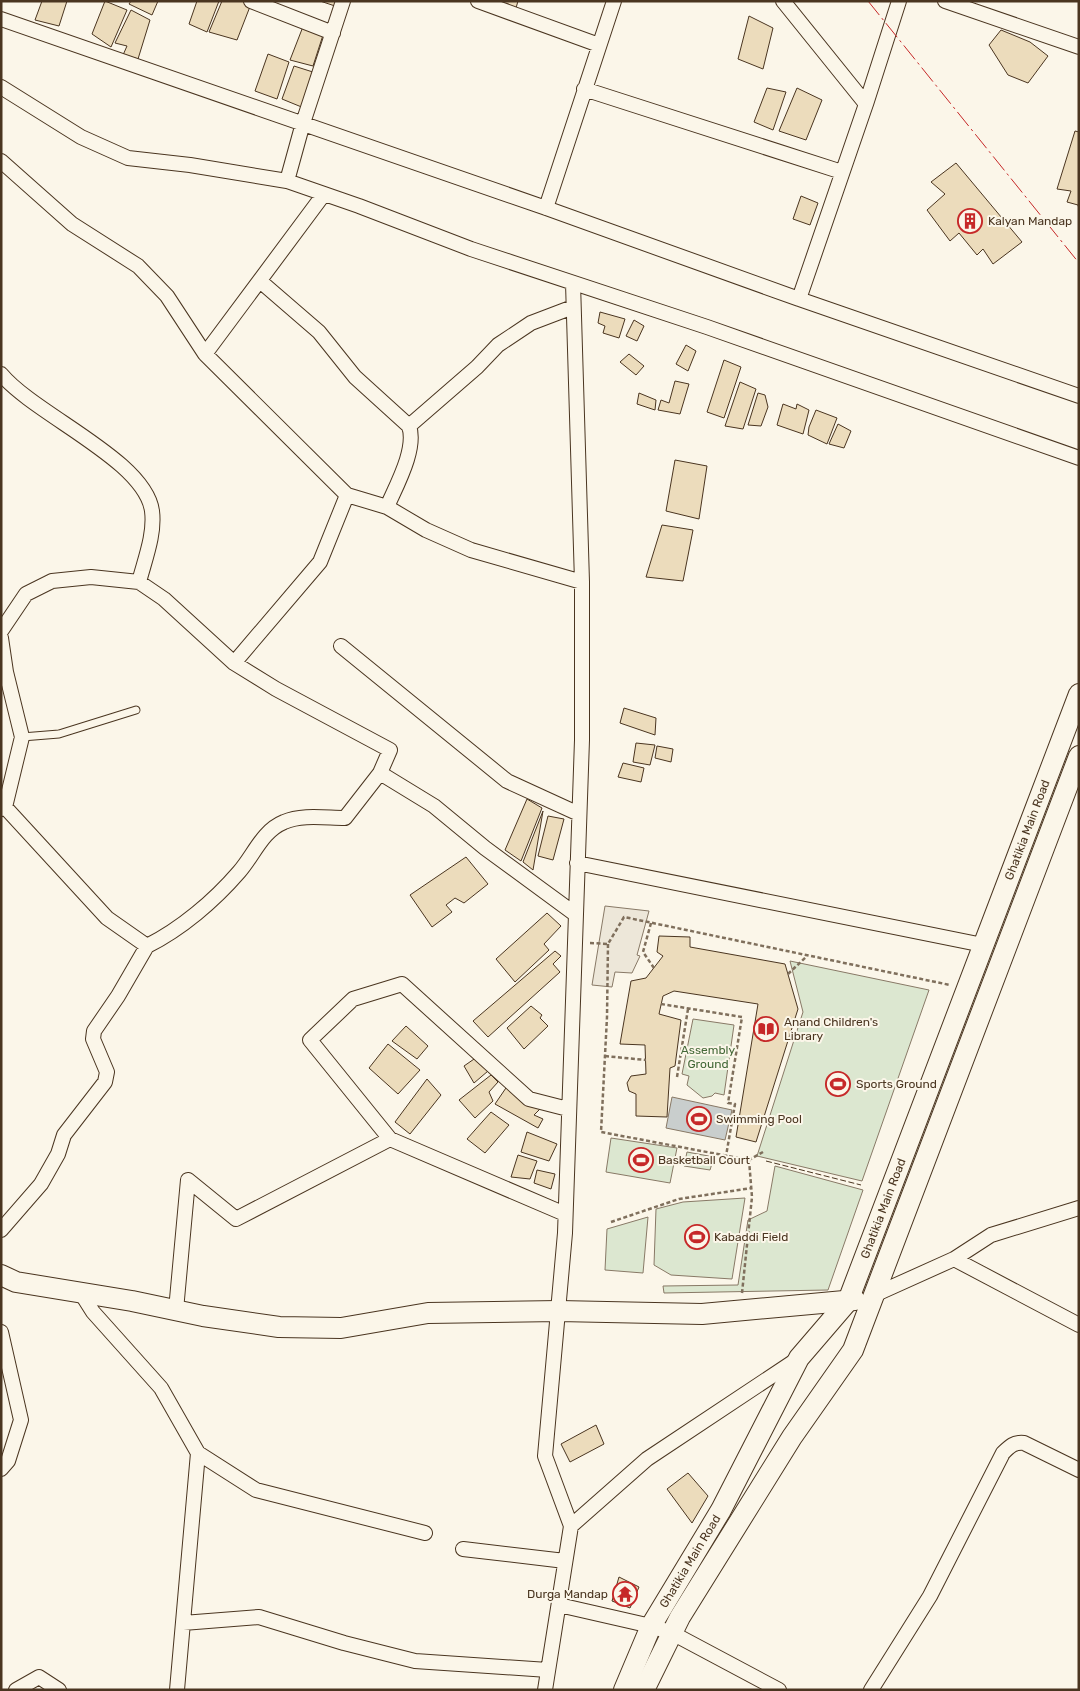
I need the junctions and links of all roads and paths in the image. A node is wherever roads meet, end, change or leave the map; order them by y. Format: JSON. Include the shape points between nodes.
{"nodes":[{"id":1,"x":251,"y":1,"type":"edge"},
{"id":2,"x":342,"y":1,"type":"edge"},
{"id":3,"x":478,"y":1,"type":"edge"},
{"id":4,"x":614,"y":1,"type":"edge"},
{"id":5,"x":783,"y":1,"type":"edge"},
{"id":6,"x":899,"y":1,"type":"edge"},
{"id":7,"x":945,"y":1,"type":"edge"},
{"id":8,"x":1,"y":19,"type":"edge"},
{"id":9,"x":333,"y":33,"type":"junction"},
{"id":10,"x":599,"y":45,"type":"junction"},
{"id":11,"x":1079,"y":47,"type":"edge"},
{"id":12,"x":1,"y":87,"type":"edge"},
{"id":13,"x":584,"y":89,"type":"junction"},
{"id":14,"x":866,"y":104,"type":"junction"},
{"id":15,"x":303,"y":123,"type":"junction"},
{"id":16,"x":1,"y":161,"type":"edge"},
{"id":17,"x":842,"y":172,"type":"junction"},
{"id":18,"x":287,"y":181,"type":"junction"},
{"id":19,"x":324,"y":194,"type":"junction"},
{"id":20,"x":546,"y":208,"type":"junction"},
{"id":21,"x":260,"y":281,"type":"junction"},
{"id":22,"x":572,"y":283,"type":"junction"},
{"id":23,"x":799,"y":299,"type":"junction"},
{"id":24,"x":573,"y":307,"type":"junction"},
{"id":25,"x":206,"y":354,"type":"junction"},
{"id":26,"x":1,"y":374,"type":"edge"},
{"id":27,"x":1079,"y":396,"type":"edge"},
{"id":28,"x":409,"y":426,"type":"junction"},
{"id":29,"x":1078,"y":457,"type":"edge"},
{"id":30,"x":347,"y":495,"type":"junction"},
{"id":31,"x":387,"y":506,"type":"junction"},
{"id":32,"x":139,"y":582,"type":"junction"},
{"id":33,"x":582,"y":582,"type":"junction"},
{"id":34,"x":1,"y":631,"type":"edge"},
{"id":35,"x":1,"y":638,"type":"edge"},
{"id":36,"x":341,"y":646,"type":"dead end"},
{"id":37,"x":234,"y":664,"type":"junction"},
{"id":38,"x":1079,"y":694,"type":"edge"},
{"id":39,"x":136,"y":710,"type":"dead end"},
{"id":40,"x":22,"y":737,"type":"junction"},
{"id":41,"x":1055,"y":756,"type":"junction"},
{"id":42,"x":1078,"y":760,"type":"edge"},
{"id":43,"x":380,"y":773,"type":"junction"},
{"id":44,"x":3,"y":808,"type":"edge"},
{"id":45,"x":579,"y":814,"type":"junction"},
{"id":46,"x":577,"y":864,"type":"junction"},
{"id":47,"x":575,"y":914,"type":"junction"},
{"id":48,"x":651,"y":923,"type":"junction"},
{"id":49,"x":574,"y":942,"type":"junction"},
{"id":50,"x":608,"y":944,"type":"junction"},
{"id":51,"x":983,"y":945,"type":"junction"},
{"id":52,"x":147,"y":946,"type":"junction"},
{"id":53,"x":807,"y":956,"type":"junction"},
{"id":54,"x":654,"y":968,"type":"dead end"},
{"id":55,"x":788,"y":974,"type":"dead end"},
{"id":56,"x":966,"y":989,"type":"junction"},
{"id":57,"x":661,"y":1004,"type":"dead end"},
{"id":58,"x":688,"y":1009,"type":"junction"},
{"id":59,"x":605,"y":1056,"type":"junction"},
{"id":60,"x":646,"y":1060,"type":"dead end"},
{"id":61,"x":677,"y":1078,"type":"dead end"},
{"id":62,"x":568,"y":1108,"type":"junction"},
{"id":63,"x":390,"y":1139,"type":"junction"},
{"id":64,"x":763,"y":1152,"type":"dead end"},
{"id":65,"x":726,"y":1156,"type":"junction"},
{"id":66,"x":749,"y":1160,"type":"junction"},
{"id":67,"x":752,"y":1188,"type":"junction"},
{"id":68,"x":1079,"y":1208,"type":"edge"},
{"id":69,"x":565,"y":1214,"type":"junction"},
{"id":70,"x":611,"y":1222,"type":"dead end"},
{"id":71,"x":1,"y":1230,"type":"edge"},
{"id":72,"x":954,"y":1259,"type":"junction"},
{"id":73,"x":1,"y":1276,"type":"edge"},
{"id":74,"x":81,"y":1293,"type":"junction"},
{"id":75,"x":874,"y":1295,"type":"junction"},
{"id":76,"x":848,"y":1301,"type":"junction"},
{"id":77,"x":176,"y":1310,"type":"junction"},
{"id":78,"x":741,"y":1310,"type":"junction"},
{"id":79,"x":559,"y":1311,"type":"junction"},
{"id":80,"x":1079,"y":1325,"type":"edge"},
{"id":81,"x":1,"y":1332,"type":"edge"},
{"id":82,"x":799,"y":1358,"type":"junction"},
{"id":83,"x":198,"y":1453,"type":"junction"},
{"id":84,"x":1,"y":1469,"type":"edge"},
{"id":85,"x":1079,"y":1470,"type":"edge"},
{"id":86,"x":571,"y":1526,"type":"junction"},
{"id":87,"x":425,"y":1533,"type":"dead end"},
{"id":88,"x":463,"y":1548,"type":"dead end"},
{"id":89,"x":566,"y":1560,"type":"junction"},
{"id":90,"x":559,"y":1605,"type":"junction"},
{"id":91,"x":183,"y":1623,"type":"junction"},
{"id":92,"x":651,"y":1626,"type":"junction"},
{"id":93,"x":672,"y":1633,"type":"junction"},
{"id":94,"x":548,"y":1670,"type":"junction"},
{"id":95,"x":16,"y":1690,"type":"edge"},
{"id":96,"x":59,"y":1690,"type":"edge"},
{"id":97,"x":177,"y":1690,"type":"edge"},
{"id":98,"x":545,"y":1690,"type":"edge"},
{"id":99,"x":624,"y":1690,"type":"edge"},
{"id":100,"x":644,"y":1690,"type":"edge"},
{"id":101,"x":779,"y":1690,"type":"edge"},
{"id":102,"x":871,"y":1690,"type":"edge"}],
"edges":[{"from":1,"to":9,"type":"street"},
{"from":2,"to":9,"type":"street"},
{"from":3,"to":10,"type":"street"},
{"from":4,"to":10,"type":"street"},
{"from":5,"to":14,"type":"street"},
{"from":6,"to":14,"type":"street"},
{"from":7,"to":11,"type":"street"},
{"from":8,"to":15,"type":"street"},
{"from":9,"to":15,"type":"street"},
{"from":10,"to":13,"type":"street"},
{"from":12,"to":18,"type":"street","via":[[80,137],[128,158]]},
{"from":13,"to":17,"type":"street"},
{"from":13,"to":20,"type":"street"},
{"from":14,"to":17,"type":"street"},
{"from":15,"to":18,"type":"street"},
{"from":15,"to":20,"type":"street"},
{"from":16,"to":25,"type":"street","via":[[72,224],[138,266],[168,296]]},
{"from":17,"to":23,"type":"street"},
{"from":18,"to":19,"type":"street"},
{"from":19,"to":21,"type":"street"},
{"from":19,"to":22,"type":"street"},
{"from":20,"to":23,"type":"street"},
{"from":21,"to":25,"type":"street"},
{"from":21,"to":28,"type":"street","via":[[320,332],[354,377]]},
{"from":22,"to":24,"type":"street"},
{"from":22,"to":29,"type":"street"},
{"from":23,"to":27,"type":"street"},
{"from":24,"to":28,"type":"street","via":[[532,323],[498,345]]},
{"from":24,"to":33,"type":"street"},
{"from":25,"to":30,"type":"street"},
{"from":26,"to":32,"type":"street","via":[[11,387],[100,449],[138,481],[148,497],[152,512],[151,538]]},
{"from":28,"to":31,"type":"street","via":[[412,435],[402,475]]},
{"from":30,"to":31,"type":"street"},
{"from":30,"to":37,"type":"street","via":[[320,562]]},
{"from":31,"to":33,"type":"street","via":[[426,530],[471,550]]},
{"from":32,"to":34,"type":"street","via":[[91,577],[52,581],[26,594]]},
{"from":32,"to":37,"type":"street","via":[[164,599]]},
{"from":33,"to":45,"type":"street"},
{"from":35,"to":40,"type":"street"},
{"from":36,"to":45,"type":"street","via":[[507,781]]},
{"from":37,"to":43,"type":"street","via":[[390,750]]},
{"from":38,"to":41,"type":"street","name":"Ghatikia Main Road"},
{"from":39,"to":40,"type":"lane","via":[[60,734]]},
{"from":40,"to":44,"type":"street"},
{"from":41,"to":42,"type":"street"},
{"from":41,"to":51,"type":"street","name":"Ghatikia Main Road"},
{"from":42,"to":75,"type":"street","name":"Ghatikia Main Road"},
{"from":43,"to":47,"type":"street","via":[[434,806]]},
{"from":43,"to":52,"type":"street","via":[[345,818],[284,821],[268,832],[240,872],[167,936]]},
{"from":44,"to":52,"type":"street","via":[[107,918]]},
{"from":45,"to":46,"type":"street"},
{"from":46,"to":47,"type":"street"},
{"from":46,"to":51,"type":"street"},
{"from":47,"to":49,"type":"street"},
{"from":48,"to":50,"type":"path","via":[[624,917]]},
{"from":48,"to":53,"type":"path"},
{"from":48,"to":54,"type":"path","via":[[643,952]]},
{"from":49,"to":50,"type":"path"},
{"from":49,"to":62,"type":"street"},
{"from":50,"to":59,"type":"path"},
{"from":51,"to":56,"type":"street","name":"Ghatikia Main Road"},
{"from":52,"to":71,"type":"street","via":[[94,1031],[93,1039],[107,1072],[105,1082],[64,1135],[58,1154],[41,1184]]},
{"from":53,"to":55,"type":"path"},
{"from":53,"to":56,"type":"path"},
{"from":56,"to":76,"type":"street","name":"Ghatikia Main Road"},
{"from":57,"to":58,"type":"path"},
{"from":58,"to":61,"type":"path"},
{"from":58,"to":65,"type":"path","via":[[742,1017],[728,1103],[736,1104]]},
{"from":59,"to":60,"type":"path"},
{"from":59,"to":65,"type":"path","via":[[600,1132]]},
{"from":62,"to":63,"type":"street","via":[[529,1099],[402,984],[353,1000],[310,1040]]},
{"from":62,"to":69,"type":"street"},
{"from":63,"to":69,"type":"street"},
{"from":63,"to":77,"type":"street","via":[[236,1219],[188,1180]]},
{"from":64,"to":66,"type":"path"},
{"from":65,"to":66,"type":"path"},
{"from":66,"to":67,"type":"path"},
{"from":67,"to":70,"type":"path","via":[[678,1199]]},
{"from":67,"to":78,"type":"path"},
{"from":68,"to":72,"type":"street","via":[[991,1235]]},
{"from":69,"to":79,"type":"street"},
{"from":72,"to":75,"type":"street"},
{"from":72,"to":80,"type":"street"},
{"from":73,"to":74,"type":"street","via":[[16,1282]]},
{"from":74,"to":77,"type":"street"},
{"from":74,"to":83,"type":"street","via":[[93,1312],[161,1388]]},
{"from":75,"to":76,"type":"street"},
{"from":75,"to":93,"type":"street","name":"Ghatikia Main Road","via":[[853,1350],[792,1437]]},
{"from":76,"to":78,"type":"street"},
{"from":76,"to":82,"type":"street","name":"Ghatikia Main Road"},
{"from":77,"to":79,"type":"street","via":[[279,1327],[341,1328],[428,1313]]},
{"from":78,"to":79,"type":"street","via":[[702,1314]]},
{"from":79,"to":86,"type":"street","via":[[545,1456]]},
{"from":81,"to":84,"type":"street","via":[[21,1420],[8,1461]]},
{"from":82,"to":86,"type":"street","via":[[647,1459]]},
{"from":82,"to":92,"type":"street","name":"Ghatikia Main Road","via":[[721,1510]]},
{"from":83,"to":87,"type":"street","via":[[256,1490]]},
{"from":83,"to":91,"type":"street"},
{"from":85,"to":102,"type":"street","via":[[1024,1443],[1017,1442],[1009,1447],[930,1596]]},
{"from":86,"to":89,"type":"street"},
{"from":88,"to":89,"type":"street"},
{"from":89,"to":90,"type":"street"},
{"from":90,"to":92,"type":"street"},
{"from":90,"to":94,"type":"street"},
{"from":91,"to":94,"type":"street","via":[[260,1617],[415,1661]]},
{"from":91,"to":97,"type":"street"},
{"from":92,"to":93,"type":"street"},
{"from":92,"to":99,"type":"street","name":"Ghatikia Main Road"},
{"from":93,"to":100,"type":"street","name":"Ghatikia Main Road"},
{"from":93,"to":101,"type":"street"},
{"from":94,"to":98,"type":"street"},
{"from":95,"to":96,"type":"street","via":[[39,1677]]}]}
